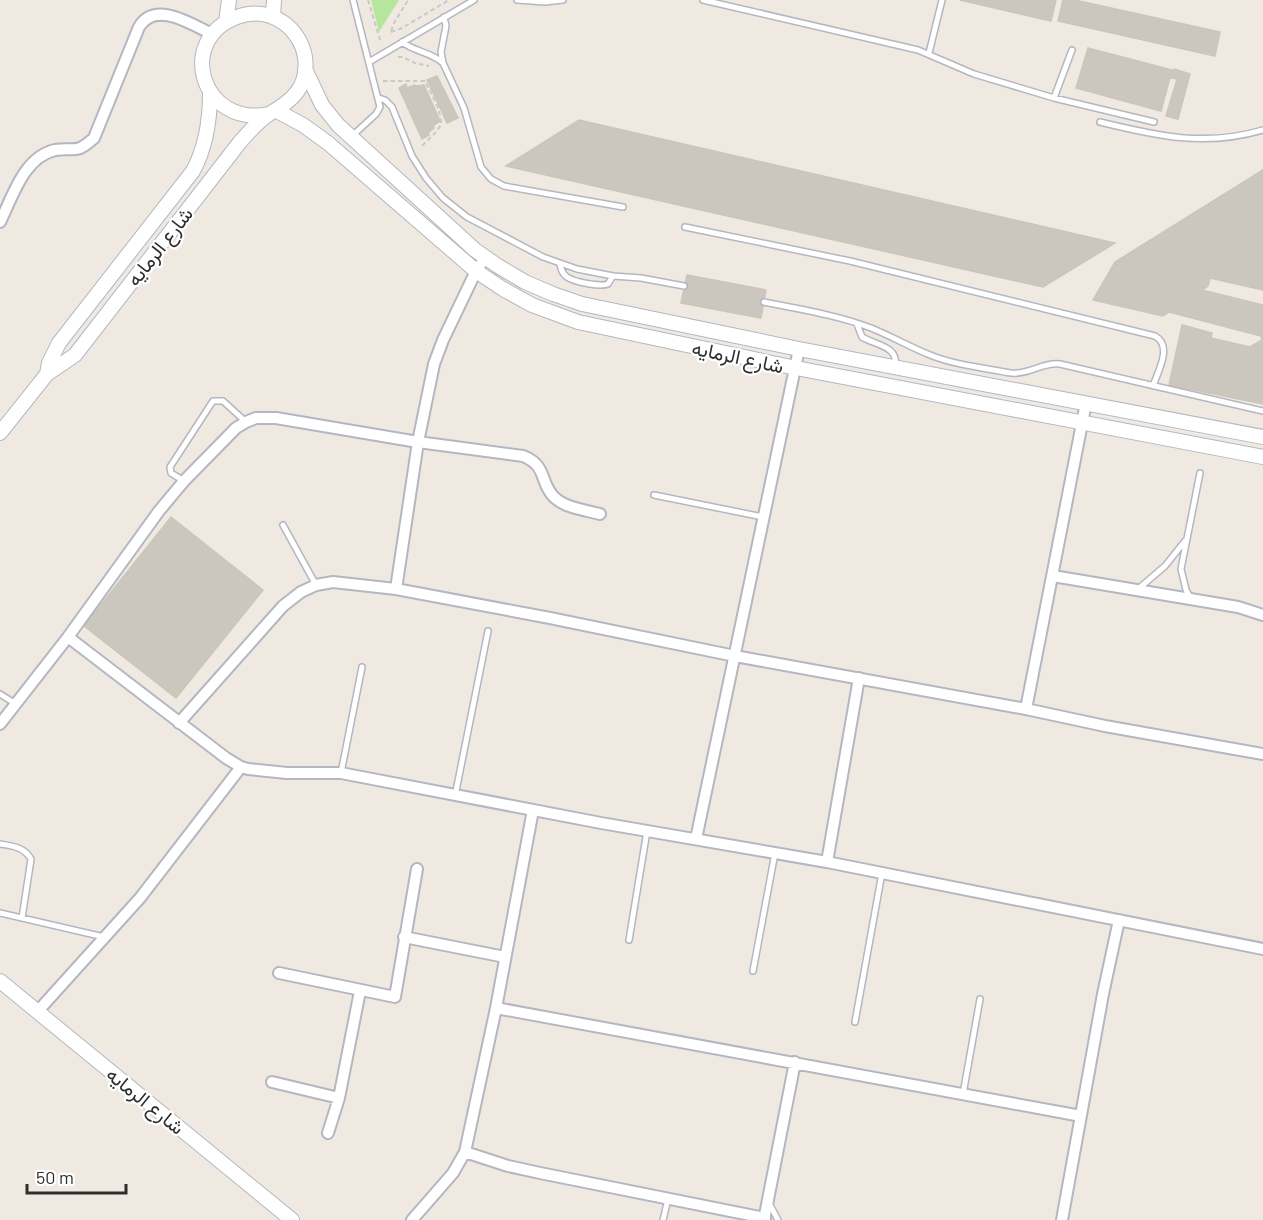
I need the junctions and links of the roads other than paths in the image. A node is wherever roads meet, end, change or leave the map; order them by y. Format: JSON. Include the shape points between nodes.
{"nodes":[{"id":1,"x":229,"y":0,"type":"edge"},
{"id":2,"x":274,"y":0,"type":"edge"},
{"id":3,"x":353,"y":0,"type":"edge"},
{"id":4,"x":474,"y":0,"type":"edge"},
{"id":5,"x":517,"y":0,"type":"edge"},
{"id":6,"x":563,"y":0,"type":"edge"},
{"id":7,"x":703,"y":0,"type":"edge"},
{"id":8,"x":942,"y":0,"type":"edge"},
{"id":9,"x":273,"y":17,"type":"junction"},
{"id":10,"x":444,"y":17,"type":"junction"},
{"id":11,"x":226,"y":22,"type":"junction"},
{"id":12,"x":212,"y":34,"type":"junction"},
{"id":13,"x":402,"y":42,"type":"junction"},
{"id":14,"x":1072,"y":50,"type":"dead end"},
{"id":15,"x":929,"y":53,"type":"junction"},
{"id":16,"x":369,"y":62,"type":"junction"},
{"id":17,"x":443,"y":63,"type":"junction"},
{"id":18,"x":305,"y":69,"type":"junction"},
{"id":19,"x":210,"y":93,"type":"junction"},
{"id":20,"x":379,"y":98,"type":"junction"},
{"id":21,"x":1054,"y":98,"type":"junction"},
{"id":22,"x":273,"y":113,"type":"junction"},
{"id":23,"x":1100,"y":122,"type":"dead end"},
{"id":24,"x":1154,"y":122,"type":"dead end"},
{"id":25,"x":1263,"y":130,"type":"edge"},
{"id":26,"x":350,"y":137,"type":"junction"},
{"id":27,"x":623,"y":207,"type":"dead end"},
{"id":28,"x":0,"y":222,"type":"edge"},
{"id":29,"x":685,"y":226,"type":"dead end"},
{"id":30,"x":485,"y":258,"type":"junction"},
{"id":31,"x":560,"y":264,"type":"junction"},
{"id":32,"x":476,"y":271,"type":"junction"},
{"id":33,"x":613,"y":276,"type":"junction"},
{"id":34,"x":684,"y":286,"type":"dead end"},
{"id":35,"x":764,"y":302,"type":"dead end"},
{"id":36,"x":857,"y":324,"type":"junction"},
{"id":37,"x":799,"y":349,"type":"junction"},
{"id":38,"x":895,"y":366,"type":"junction"},
{"id":39,"x":795,"y":368,"type":"junction"},
{"id":40,"x":47,"y":375,"type":"junction"},
{"id":41,"x":1153,"y":386,"type":"junction"},
{"id":42,"x":1086,"y":403,"type":"junction"},
{"id":43,"x":1263,"y":411,"type":"edge"},
{"id":44,"x":246,"y":422,"type":"junction"},
{"id":45,"x":1082,"y":423,"type":"junction"},
{"id":46,"x":0,"y":433,"type":"edge"},
{"id":47,"x":1263,"y":437,"type":"edge"},
{"id":48,"x":418,"y":442,"type":"junction"},
{"id":49,"x":1263,"y":457,"type":"edge"},
{"id":50,"x":1200,"y":473,"type":"dead end"},
{"id":51,"x":184,"y":481,"type":"junction"},
{"id":52,"x":654,"y":495,"type":"dead end"},
{"id":53,"x":600,"y":514,"type":"dead end"},
{"id":54,"x":765,"y":517,"type":"junction"},
{"id":55,"x":283,"y":525,"type":"dead end"},
{"id":56,"x":1188,"y":538,"type":"junction"},
{"id":57,"x":1053,"y":576,"type":"junction"},
{"id":58,"x":316,"y":585,"type":"junction"},
{"id":59,"x":396,"y":589,"type":"junction"},
{"id":60,"x":1136,"y":590,"type":"junction"},
{"id":61,"x":1191,"y":600,"type":"junction"},
{"id":62,"x":1263,"y":615,"type":"edge"},
{"id":63,"x":488,"y":631,"type":"dead end"},
{"id":64,"x":68,"y":637,"type":"junction"},
{"id":65,"x":735,"y":656,"type":"junction"},
{"id":66,"x":362,"y":666,"type":"dead end"},
{"id":67,"x":859,"y":678,"type":"junction"},
{"id":68,"x":0,"y":694,"type":"edge"},
{"id":69,"x":16,"y":704,"type":"junction"},
{"id":70,"x":1026,"y":709,"type":"junction"},
{"id":71,"x":179,"y":723,"type":"junction"},
{"id":72,"x":0,"y":724,"type":"edge"},
{"id":73,"x":1263,"y":754,"type":"edge"},
{"id":74,"x":241,"y":767,"type":"junction"},
{"id":75,"x":341,"y":773,"type":"junction"},
{"id":76,"x":455,"y":796,"type":"junction"},
{"id":77,"x":533,"y":810,"type":"junction"},
{"id":78,"x":647,"y":831,"type":"junction"},
{"id":79,"x":696,"y":839,"type":"junction"},
{"id":80,"x":0,"y":844,"type":"edge"},
{"id":81,"x":775,"y":853,"type":"junction"},
{"id":82,"x":827,"y":862,"type":"junction"},
{"id":83,"x":417,"y":869,"type":"dead end"},
{"id":84,"x":882,"y":873,"type":"junction"},
{"id":85,"x":0,"y":913,"type":"edge"},
{"id":86,"x":22,"y":918,"type":"junction"},
{"id":87,"x":1119,"y":920,"type":"junction"},
{"id":88,"x":104,"y":937,"type":"junction"},
{"id":89,"x":404,"y":937,"type":"junction"},
{"id":90,"x":628,"y":940,"type":"dead end"},
{"id":91,"x":1263,"y":949,"type":"edge"},
{"id":92,"x":505,"y":957,"type":"junction"},
{"id":93,"x":753,"y":971,"type":"dead end"},
{"id":94,"x":279,"y":974,"type":"dead end"},
{"id":95,"x":0,"y":981,"type":"edge"},
{"id":96,"x":360,"y":991,"type":"junction"},
{"id":97,"x":980,"y":999,"type":"dead end"},
{"id":98,"x":496,"y":1008,"type":"junction"},
{"id":99,"x":38,"y":1011,"type":"junction"},
{"id":100,"x":855,"y":1022,"type":"dead end"},
{"id":101,"x":795,"y":1062,"type":"junction"},
{"id":102,"x":272,"y":1082,"type":"dead end"},
{"id":103,"x":963,"y":1094,"type":"junction"},
{"id":104,"x":339,"y":1098,"type":"junction"},
{"id":105,"x":1081,"y":1116,"type":"junction"},
{"id":106,"x":328,"y":1133,"type":"dead end"},
{"id":107,"x":465,"y":1152,"type":"junction"},
{"id":108,"x":668,"y":1198,"type":"junction"},
{"id":109,"x":768,"y":1201,"type":"junction"},
{"id":110,"x":765,"y":1219,"type":"edge"},
{"id":111,"x":292,"y":1220,"type":"edge"},
{"id":112,"x":412,"y":1220,"type":"edge"},
{"id":113,"x":663,"y":1220,"type":"edge"},
{"id":114,"x":778,"y":1220,"type":"edge"},
{"id":115,"x":1062,"y":1220,"type":"edge"}],
"edges":[{"from":1,"to":11,"type":"street"},
{"from":2,"to":9,"type":"street"},
{"from":3,"to":16,"type":"lane"},
{"from":4,"to":10,"type":"lane"},
{"from":5,"to":6,"type":"lane"},
{"from":7,"to":15,"type":"lane"},
{"from":8,"to":15,"type":"lane"},
{"from":9,"to":11,"type":"street","via":[[249,14]]},
{"from":9,"to":18,"type":"street","via":[[298,38]]},
{"from":10,"to":13,"type":"lane"},
{"from":10,"to":17,"type":"lane"},
{"from":11,"to":12,"type":"street"},
{"from":12,"to":19,"type":"street","via":[[204,50],[202,68]]},
{"from":12,"to":28,"type":"street","via":[[166,13],[145,18],[94,138],[84,147],[44,154],[32,163]]},
{"from":13,"to":16,"type":"lane"},
{"from":13,"to":17,"type":"lane"},
{"from":14,"to":21,"type":"lane"},
{"from":15,"to":21,"type":"lane","via":[[974,74]]},
{"from":16,"to":20,"type":"lane"},
{"from":17,"to":27,"type":"lane","via":[[464,108],[479,163],[490,179],[504,186]]},
{"from":18,"to":22,"type":"street","via":[[297,94]]},
{"from":18,"to":26,"type":"street","name":"شارع الرمايه","via":[[322,105]]},
{"from":19,"to":22,"type":"street","via":[[223,107],[240,115]]},
{"from":19,"to":40,"type":"street","name":"شارع الرمايه","via":[[208,125],[193,171],[59,343]]},
{"from":20,"to":26,"type":"lane","via":[[376,114]]},
{"from":20,"to":31,"type":"lane","via":[[392,107],[411,156],[454,208]]},
{"from":21,"to":24,"type":"lane"},
{"from":22,"to":32,"type":"street","name":"شارع الرمايه","via":[[303,125],[328,143]]},
{"from":22,"to":40,"type":"street","name":"شارع الرمايه","via":[[249,132],[223,162],[75,355]]},
{"from":23,"to":25,"type":"lane","via":[[1181,139],[1214,139]]},
{"from":26,"to":30,"type":"street","name":"شارع الرمايه"},
{"from":29,"to":41,"type":"lane","via":[[850,261],[1155,336],[1165,348]]},
{"from":30,"to":32,"type":"street"},
{"from":30,"to":37,"type":"street","name":"شارع الرمايه","via":[[525,282],[568,300]]},
{"from":31,"to":33,"type":"lane"},
{"from":31,"to":33,"type":"lane","via":[[568,278],[601,286]]},
{"from":32,"to":39,"type":"street","name":"شارع الرمايه","via":[[532,305],[578,322]]},
{"from":32,"to":48,"type":"street","via":[[434,364]]},
{"from":33,"to":34,"type":"lane"},
{"from":35,"to":36,"type":"lane"},
{"from":36,"to":38,"type":"lane","via":[[862,337],[892,351]]},
{"from":36,"to":41,"type":"lane","via":[[945,360],[1016,373],[1060,363]]},
{"from":37,"to":38,"type":"street","name":"شارع الرمايه"},
{"from":37,"to":39,"type":"street"},
{"from":38,"to":42,"type":"street","name":"شارع الرمايه"},
{"from":39,"to":45,"type":"street","name":"شارع الرمايه"},
{"from":39,"to":54,"type":"street"},
{"from":40,"to":46,"type":"street","name":"شارع الرمايه"},
{"from":41,"to":43,"type":"lane"},
{"from":42,"to":45,"type":"street"},
{"from":42,"to":47,"type":"street","name":"شارع الرمايه"},
{"from":44,"to":48,"type":"street","via":[[276,418]]},
{"from":44,"to":51,"type":"street"},
{"from":44,"to":51,"type":"lane","via":[[223,401],[213,401],[171,463],[171,473]]},
{"from":45,"to":49,"type":"street","name":"شارع الرمايه"},
{"from":45,"to":57,"type":"street"},
{"from":48,"to":53,"type":"street","via":[[523,456],[541,468],[552,496],[559,502]]},
{"from":48,"to":59,"type":"street"},
{"from":50,"to":56,"type":"lane"},
{"from":51,"to":64,"type":"street"},
{"from":52,"to":54,"type":"lane"},
{"from":54,"to":65,"type":"street"},
{"from":55,"to":58,"type":"lane"},
{"from":56,"to":60,"type":"lane","via":[[1165,566]]},
{"from":56,"to":61,"type":"lane","via":[[1181,569]]},
{"from":57,"to":60,"type":"street"},
{"from":57,"to":70,"type":"street"},
{"from":58,"to":59,"type":"street","via":[[333,582]]},
{"from":58,"to":71,"type":"street","via":[[283,606]]},
{"from":59,"to":65,"type":"street"},
{"from":60,"to":61,"type":"street"},
{"from":61,"to":62,"type":"street"},
{"from":63,"to":76,"type":"lane"},
{"from":64,"to":69,"type":"street"},
{"from":64,"to":71,"type":"street"},
{"from":65,"to":67,"type":"street"},
{"from":65,"to":79,"type":"street"},
{"from":66,"to":75,"type":"lane"},
{"from":67,"to":70,"type":"street"},
{"from":67,"to":82,"type":"street"},
{"from":68,"to":69,"type":"lane"},
{"from":69,"to":72,"type":"street"},
{"from":70,"to":73,"type":"street"},
{"from":71,"to":74,"type":"street"},
{"from":74,"to":75,"type":"street","via":[[287,773]]},
{"from":74,"to":88,"type":"street","via":[[140,898]]},
{"from":75,"to":76,"type":"street"},
{"from":76,"to":77,"type":"street"},
{"from":77,"to":78,"type":"street"},
{"from":77,"to":92,"type":"street"},
{"from":78,"to":79,"type":"street"},
{"from":78,"to":90,"type":"lane"},
{"from":79,"to":81,"type":"street"},
{"from":80,"to":86,"type":"lane","via":[[19,848],[31,859]]},
{"from":81,"to":82,"type":"street"},
{"from":81,"to":93,"type":"lane"},
{"from":82,"to":84,"type":"street"},
{"from":83,"to":89,"type":"street"},
{"from":84,"to":87,"type":"street"},
{"from":84,"to":100,"type":"lane"},
{"from":85,"to":86,"type":"lane"},
{"from":86,"to":88,"type":"lane"},
{"from":87,"to":91,"type":"street"},
{"from":87,"to":105,"type":"street"},
{"from":88,"to":99,"type":"street"},
{"from":89,"to":92,"type":"street"},
{"from":89,"to":96,"type":"street","via":[[395,997]]},
{"from":92,"to":98,"type":"street"},
{"from":94,"to":96,"type":"street"},
{"from":95,"to":99,"type":"street","name":"شارع الرمايه"},
{"from":96,"to":104,"type":"street"},
{"from":97,"to":103,"type":"lane"},
{"from":98,"to":101,"type":"street"},
{"from":98,"to":107,"type":"street"},
{"from":99,"to":111,"type":"street","name":"شارع الرمايه"},
{"from":101,"to":103,"type":"street"},
{"from":101,"to":109,"type":"street"},
{"from":102,"to":104,"type":"street"},
{"from":103,"to":105,"type":"street"},
{"from":104,"to":106,"type":"street"},
{"from":105,"to":115,"type":"street"},
{"from":107,"to":108,"type":"street","via":[[508,1166]]},
{"from":107,"to":112,"type":"street","via":[[453,1173]]},
{"from":108,"to":110,"type":"street"},
{"from":108,"to":113,"type":"lane"},
{"from":109,"to":110,"type":"street"},
{"from":109,"to":114,"type":"lane"}]}
